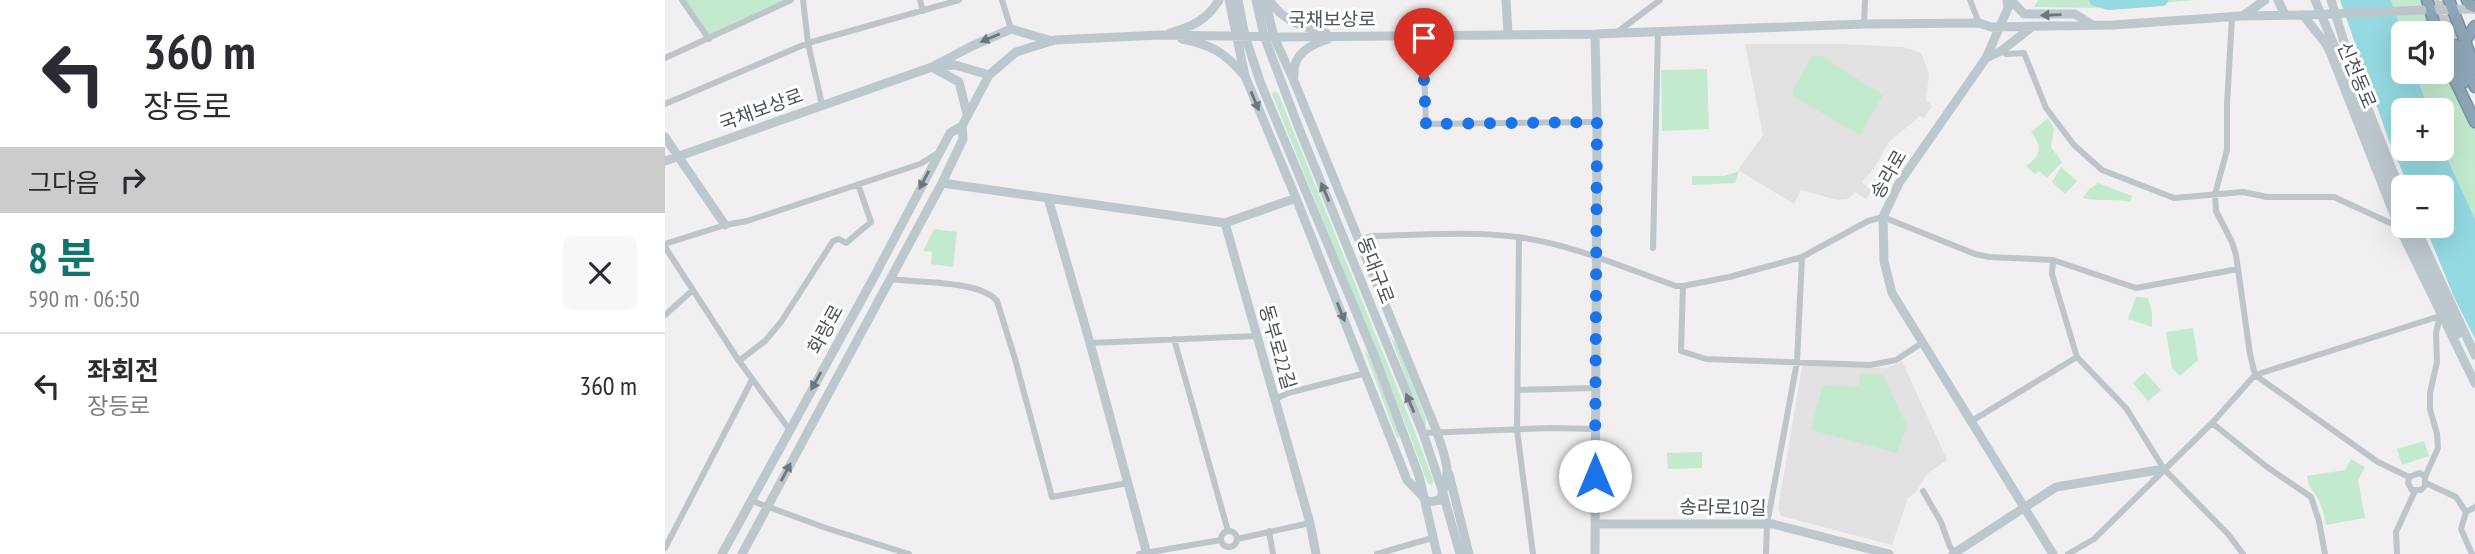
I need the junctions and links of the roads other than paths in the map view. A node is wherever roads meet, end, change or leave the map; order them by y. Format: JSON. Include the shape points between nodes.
{"nodes":[{"id":1,"x":682,"y":0,"type":"edge"},
{"id":2,"x":792,"y":0,"type":"edge"},
{"id":3,"x":803,"y":0,"type":"edge"},
{"id":4,"x":920,"y":0,"type":"edge"},
{"id":5,"x":959,"y":0,"type":"edge"},
{"id":6,"x":1002,"y":0,"type":"edge"},
{"id":7,"x":1219,"y":0,"type":"edge"},
{"id":8,"x":1229,"y":0,"type":"edge"},
{"id":9,"x":1238,"y":0,"type":"edge"},
{"id":10,"x":1256,"y":0,"type":"edge"},
{"id":11,"x":1267,"y":0,"type":"edge"},
{"id":12,"x":1506,"y":0,"type":"edge"},
{"id":13,"x":1660,"y":0,"type":"edge"},
{"id":14,"x":1865,"y":0,"type":"edge"},
{"id":15,"x":1970,"y":0,"type":"edge"},
{"id":16,"x":2009,"y":0,"type":"edge"},
{"id":17,"x":2265,"y":0,"type":"edge"},
{"id":18,"x":2278,"y":0,"type":"edge"},
{"id":19,"x":2316,"y":0,"type":"edge"},
{"id":20,"x":2331,"y":0,"type":"edge"},
{"id":21,"x":2467,"y":0,"type":"edge"},
{"id":22,"x":2450,"y":5,"type":"edge"},
{"id":23,"x":2426,"y":7,"type":"edge"},
{"id":24,"x":2475,"y":8,"type":"edge"},
{"id":25,"x":923,"y":11,"type":"junction"},
{"id":26,"x":2285,"y":15,"type":"junction"},
{"id":27,"x":2305,"y":15,"type":"junction"},
{"id":28,"x":2237,"y":16,"type":"junction"},
{"id":29,"x":1864,"y":23,"type":"junction"},
{"id":30,"x":1979,"y":23,"type":"junction"},
{"id":31,"x":2093,"y":25,"type":"junction"},
{"id":32,"x":2033,"y":26,"type":"junction"},
{"id":33,"x":1999,"y":27,"type":"junction"},
{"id":34,"x":2475,"y":27,"type":"edge"},
{"id":35,"x":1011,"y":29,"type":"junction"},
{"id":36,"x":1658,"y":32,"type":"junction"},
{"id":37,"x":1508,"y":33,"type":"junction"},
{"id":38,"x":1616,"y":33,"type":"junction"},
{"id":39,"x":1595,"y":34,"type":"junction"},
{"id":40,"x":1160,"y":35,"type":"junction"},
{"id":41,"x":1241,"y":36,"type":"junction"},
{"id":42,"x":1269,"y":36,"type":"junction"},
{"id":43,"x":1338,"y":36,"type":"junction"},
{"id":44,"x":1423,"y":36,"type":"junction"},
{"id":45,"x":709,"y":39,"type":"junction"},
{"id":46,"x":1052,"y":41,"type":"junction"},
{"id":47,"x":809,"y":43,"type":"junction"},
{"id":48,"x":2454,"y":45,"type":"edge"},
{"id":49,"x":2001,"y":51,"type":"junction"},
{"id":50,"x":665,"y":58,"type":"edge"},
{"id":51,"x":1986,"y":58,"type":"junction"},
{"id":52,"x":932,"y":67,"type":"junction"},
{"id":53,"x":2475,"y":69,"type":"edge"},
{"id":54,"x":2354,"y":74,"type":"junction"},
{"id":55,"x":989,"y":75,"type":"junction"},
{"id":56,"x":1245,"y":76,"type":"junction"},
{"id":57,"x":1280,"y":78,"type":"junction"},
{"id":58,"x":1294,"y":81,"type":"junction"},
{"id":59,"x":1261,"y":84,"type":"junction"},
{"id":60,"x":2475,"y":87,"type":"edge"},
{"id":61,"x":665,"y":104,"type":"edge"},
{"id":62,"x":822,"y":105,"type":"junction"},
{"id":63,"x":2475,"y":106,"type":"edge"},
{"id":64,"x":967,"y":114,"type":"junction"},
{"id":65,"x":1597,"y":122,"type":"junction"},
{"id":66,"x":2475,"y":122,"type":"edge"},
{"id":67,"x":962,"y":126,"type":"junction"},
{"id":68,"x":665,"y":137,"type":"edge"},
{"id":69,"x":939,"y":152,"type":"junction"},
{"id":70,"x":679,"y":156,"type":"junction"},
{"id":71,"x":665,"y":161,"type":"edge"},
{"id":72,"x":2394,"y":175,"type":"edge"},
{"id":73,"x":942,"y":183,"type":"junction"},
{"id":74,"x":857,"y":184,"type":"junction"},
{"id":75,"x":2391,"y":191,"type":"edge"},
{"id":76,"x":2215,"y":194,"type":"junction"},
{"id":77,"x":2391,"y":195,"type":"edge"},
{"id":78,"x":1048,"y":198,"type":"junction"},
{"id":79,"x":1296,"y":198,"type":"junction"},
{"id":80,"x":1883,"y":217,"type":"junction"},
{"id":81,"x":2391,"y":218,"type":"edge"},
{"id":82,"x":1225,"y":223,"type":"junction"},
{"id":83,"x":725,"y":225,"type":"junction"},
{"id":84,"x":1519,"y":237,"type":"junction"},
{"id":85,"x":2409,"y":238,"type":"edge"},
{"id":86,"x":2410,"y":238,"type":"edge"},
{"id":87,"x":2421,"y":238,"type":"edge"},
{"id":88,"x":1359,"y":240,"type":"junction"},
{"id":89,"x":665,"y":245,"type":"edge"},
{"id":90,"x":1653,"y":248,"type":"dead end"},
{"id":91,"x":1595,"y":256,"type":"junction"},
{"id":92,"x":1802,"y":257,"type":"junction"},
{"id":93,"x":2053,"y":260,"type":"junction"},
{"id":94,"x":2238,"y":270,"type":"junction"},
{"id":95,"x":890,"y":279,"type":"junction"},
{"id":96,"x":1683,"y":286,"type":"junction"},
{"id":97,"x":693,"y":290,"type":"junction"},
{"id":98,"x":665,"y":315,"type":"edge"},
{"id":99,"x":2441,"y":316,"type":"junction"},
{"id":100,"x":1257,"y":336,"type":"junction"},
{"id":101,"x":1174,"y":339,"type":"junction"},
{"id":102,"x":1090,"y":343,"type":"junction"},
{"id":103,"x":1922,"y":343,"type":"junction"},
{"id":104,"x":2475,"y":355,"type":"edge"},
{"id":105,"x":2077,"y":357,"type":"junction"},
{"id":106,"x":739,"y":361,"type":"junction"},
{"id":107,"x":1797,"y":362,"type":"junction"},
{"id":108,"x":2475,"y":370,"type":"edge"},
{"id":109,"x":1366,"y":373,"type":"junction"},
{"id":110,"x":2255,"y":376,"type":"junction"},
{"id":111,"x":752,"y":380,"type":"junction"},
{"id":112,"x":2475,"y":383,"type":"edge"},
{"id":113,"x":1595,"y":388,"type":"junction"},
{"id":114,"x":1518,"y":390,"type":"junction"},
{"id":115,"x":1275,"y":399,"type":"junction"},
{"id":116,"x":1970,"y":422,"type":"junction"},
{"id":117,"x":2212,"y":423,"type":"junction"},
{"id":118,"x":789,"y":429,"type":"junction"},
{"id":119,"x":1517,"y":429,"type":"junction"},
{"id":120,"x":1595,"y":429,"type":"junction"},
{"id":121,"x":1437,"y":432,"type":"junction"},
{"id":122,"x":1423,"y":433,"type":"junction"},
{"id":123,"x":1447,"y":465,"type":"junction"},
{"id":124,"x":2164,"y":469,"type":"junction"},
{"id":125,"x":2409,"y":477,"type":"junction"},
{"id":126,"x":2426,"y":480,"type":"junction"},
{"id":127,"x":1128,"y":483,"type":"junction"},
{"id":128,"x":1442,"y":489,"type":"junction"},
{"id":129,"x":1923,"y":491,"type":"dead end"},
{"id":130,"x":2415,"y":491,"type":"junction"},
{"id":131,"x":1424,"y":499,"type":"junction"},
{"id":132,"x":752,"y":501,"type":"junction"},
{"id":133,"x":768,"y":507,"type":"junction"},
{"id":134,"x":2023,"y":507,"type":"junction"},
{"id":135,"x":2475,"y":507,"type":"edge"},
{"id":136,"x":2466,"y":512,"type":"junction"},
{"id":137,"x":1310,"y":523,"type":"junction"},
{"id":138,"x":1595,"y":524,"type":"junction"},
{"id":139,"x":1767,"y":524,"type":"junction"},
{"id":140,"x":1228,"y":531,"type":"junction"},
{"id":141,"x":1269,"y":531,"type":"junction"},
{"id":142,"x":1432,"y":538,"type":"junction"},
{"id":143,"x":1237,"y":539,"type":"junction"},
{"id":144,"x":1221,"y":540,"type":"junction"},
{"id":145,"x":1405,"y":545,"type":"junction"},
{"id":146,"x":665,"y":548,"type":"edge"},
{"id":147,"x":1230,"y":550,"type":"edge"},
{"id":148,"x":722,"y":554,"type":"edge"},
{"id":149,"x":742,"y":554,"type":"edge"},
{"id":150,"x":909,"y":554,"type":"edge"},
{"id":151,"x":1139,"y":554,"type":"edge"},
{"id":152,"x":1147,"y":554,"type":"edge"},
{"id":153,"x":1273,"y":554,"type":"edge"},
{"id":154,"x":1316,"y":554,"type":"edge"},
{"id":155,"x":1377,"y":554,"type":"edge"},
{"id":156,"x":1408,"y":554,"type":"edge"},
{"id":157,"x":1437,"y":554,"type":"edge"},
{"id":158,"x":1460,"y":554,"type":"edge"},
{"id":159,"x":1469,"y":554,"type":"edge"},
{"id":160,"x":1532,"y":554,"type":"edge"},
{"id":161,"x":1595,"y":554,"type":"edge"},
{"id":162,"x":1766,"y":554,"type":"edge"},
{"id":163,"x":1889,"y":554,"type":"edge"},
{"id":164,"x":1954,"y":554,"type":"edge"},
{"id":165,"x":2053,"y":554,"type":"edge"},
{"id":166,"x":2068,"y":554,"type":"edge"},
{"id":167,"x":2243,"y":554,"type":"edge"},
{"id":168,"x":2325,"y":554,"type":"edge"},
{"id":169,"x":2397,"y":554,"type":"edge"},
{"id":170,"x":2473,"y":554,"type":"edge"}],
"edges":[{"from":1,"to":45,"type":"street"},
{"from":2,"to":45,"type":"street"},
{"from":3,"to":47,"type":"street"},
{"from":4,"to":25,"type":"street"},
{"from":5,"to":25,"type":"street"},
{"from":6,"to":35,"type":"street"},
{"from":7,"to":40,"type":"main road","via":[[1212,13],[1198,23]]},
{"from":8,"to":41,"type":"main road","name":"동대구로"},
{"from":9,"to":41,"type":"main road","name":"동대구로"},
{"from":10,"to":42,"type":"main road","name":"동대구로"},
{"from":11,"to":42,"type":"main road"},
{"from":11,"to":43,"type":"main road","via":[[1287,20]]},
{"from":12,"to":37,"type":"main road"},
{"from":13,"to":38,"type":"street"},
{"from":14,"to":29,"type":"street"},
{"from":15,"to":30,"type":"street"},
{"from":31,"to":16,"type":"main road","one_way":true,"via":[[2075,14],[2024,14]]},
{"from":16,"to":33,"type":"main road","name":"송라로"},
{"from":17,"to":28,"type":"main road"},
{"from":18,"to":26,"type":"main road"},
{"from":19,"to":54,"type":"main road"},
{"from":19,"to":75,"type":"main road","name":"신천동로"},
{"from":20,"to":54,"type":"main road","name":"신천동로"},
{"from":21,"to":24,"type":"highway"},
{"from":22,"to":23,"type":"main road"},
{"from":22,"to":24,"type":"main road"},
{"from":23,"to":27,"type":"main road","name":"국채보상로","bridge":true},
{"from":25,"to":47,"type":"street"},
{"from":26,"to":27,"type":"main road","name":"국채보상로"},
{"from":26,"to":28,"type":"main road","name":"국채보상로"},
{"from":27,"to":77,"type":"main road","name":"신천동로","via":[[2331,54]]},
{"from":28,"to":31,"type":"main road","name":"국채보상로"},
{"from":28,"to":76,"type":"street","via":[[2227,150]]},
{"from":29,"to":30,"type":"main road","name":"국채보상로"},
{"from":29,"to":36,"type":"main road","name":"국채보상로"},
{"from":30,"to":33,"type":"main road","name":"국채보상로"},
{"from":31,"to":32,"type":"main road","name":"국채보상로"},
{"from":32,"to":33,"type":"main road","name":"국채보상로"},
{"from":32,"to":49,"type":"main road"},
{"from":33,"to":51,"type":"main road","name":"송라로"},
{"from":34,"to":48,"type":"highway"},
{"from":35,"to":46,"type":"main road"},
{"from":35,"to":52,"type":"main road","one_way":true},
{"from":36,"to":38,"type":"main road","name":"국채보상로"},
{"from":36,"to":90,"type":"street"},
{"from":37,"to":39,"type":"main road","name":"국채보상로"},
{"from":37,"to":44,"type":"main road","name":"국채보상로"},
{"from":38,"to":39,"type":"main road","name":"국채보상로"},
{"from":39,"to":65,"type":"main road"},
{"from":40,"to":41,"type":"main road","name":"국채보상로"},
{"from":40,"to":46,"type":"main road","name":"국채보상로"},
{"from":40,"to":56,"type":"main road","via":[[1205,44],[1227,56]]},
{"from":41,"to":42,"type":"main road","name":"국채보상로"},
{"from":41,"to":56,"type":"main road"},
{"from":41,"to":59,"type":"main road","name":"동대구로"},
{"from":42,"to":43,"type":"main road","name":"국채보상로"},
{"from":42,"to":57,"type":"main road","name":"동대구로"},
{"from":42,"to":58,"type":"main road"},
{"from":43,"to":44,"type":"main road","name":"국채보상로"},
{"from":43,"to":58,"type":"main road","via":[[1311,45],[1297,58]]},
{"from":44,"to":65,"type":"street","via":[[1426,124]]},
{"from":45,"to":50,"type":"street"},
{"from":46,"to":55,"type":"main road","name":"국채보상로","via":[[1016,52]]},
{"from":47,"to":61,"type":"street"},
{"from":47,"to":62,"type":"street"},
{"from":48,"to":53,"type":"highway"},
{"from":48,"to":60,"type":"highway"},
{"from":48,"to":63,"type":"highway"},
{"from":48,"to":66,"type":"highway"},
{"from":49,"to":51,"type":"main road"},
{"from":49,"to":76,"type":"street","via":[[2024,53],[2046,108],[2074,145],[2099,168],[2174,198]]},
{"from":51,"to":80,"type":"main road","name":"송라로","via":[[1899,183]]},
{"from":52,"to":55,"type":"main road","name":"국채보상로","via":[[955,65]]},
{"from":52,"to":62,"type":"main road","name":"국채보상로"},
{"from":52,"to":64,"type":"main road","via":[[959,82]]},
{"from":54,"to":72,"type":"main road","name":"신천동로"},
{"from":55,"to":64,"type":"main road","name":"화랑로"},
{"from":56,"to":79,"type":"main road","one_way":true},
{"from":57,"to":59,"type":"main road","via":[[1269,75]]},
{"from":122,"to":57,"type":"main road","name":"동대구로","one_way":true},
{"from":58,"to":88,"type":"main road"},
{"from":59,"to":131,"type":"main road","name":"동대구로","via":[[1379,368]]},
{"from":62,"to":70,"type":"main road","name":"국채보상로"},
{"from":64,"to":67,"type":"main road","name":"화랑로"},
{"from":65,"to":91,"type":"main road"},
{"from":67,"to":69,"type":"main road","name":"화랑로","via":[[950,133]]},
{"from":67,"to":73,"type":"main road","name":"화랑로","via":[[963,139]]},
{"from":68,"to":70,"type":"main road"},
{"from":69,"to":74,"type":"street","via":[[920,164]]},
{"from":69,"to":118,"type":"main road","name":"화랑로","one_way":true},
{"from":70,"to":71,"type":"main road","name":"국채보상로"},
{"from":70,"to":83,"type":"main road"},
{"from":73,"to":78,"type":"main road"},
{"from":73,"to":95,"type":"main road","name":"화랑로"},
{"from":74,"to":83,"type":"street"},
{"from":74,"to":106,"type":"street","via":[[871,222],[846,243],[833,241],[781,322]]},
{"from":76,"to":81,"type":"street","via":[[2334,197]]},
{"from":76,"to":94,"type":"street","via":[[2216,211],[2232,242]]},
{"from":78,"to":82,"type":"main road"},
{"from":78,"to":102,"type":"main road"},
{"from":79,"to":82,"type":"main road"},
{"from":79,"to":109,"type":"main road","one_way":true},
{"from":80,"to":92,"type":"street"},
{"from":80,"to":93,"type":"street","via":[[1975,254]]},
{"from":80,"to":103,"type":"main road","name":"송라로","via":[[1888,281]]},
{"from":82,"to":100,"type":"main road","name":"동부로22길"},
{"from":83,"to":89,"type":"street"},
{"from":84,"to":88,"type":"street","via":[[1467,234]]},
{"from":84,"to":91,"type":"street"},
{"from":84,"to":114,"type":"street"},
{"from":85,"to":99,"type":"main road","name":"신천동로"},
{"from":86,"to":108,"type":"main road","name":"신천동로"},
{"from":87,"to":104,"type":"main road"},
{"from":88,"to":121,"type":"main road"},
{"from":89,"to":97,"type":"street"},
{"from":91,"to":96,"type":"street"},
{"from":91,"to":113,"type":"main road"},
{"from":92,"to":96,"type":"street"},
{"from":92,"to":107,"type":"street"},
{"from":93,"to":94,"type":"street","via":[[2136,288]]},
{"from":93,"to":105,"type":"street","via":[[2052,274]]},
{"from":94,"to":110,"type":"street"},
{"from":95,"to":127,"type":"street","via":[[992,294],[1015,359],[1052,497]]},
{"from":133,"to":95,"type":"main road","name":"화랑로","one_way":true},
{"from":96,"to":107,"type":"street","via":[[1681,351],[1725,361]]},
{"from":97,"to":98,"type":"street"},
{"from":97,"to":106,"type":"street"},
{"from":99,"to":110,"type":"street"},
{"from":99,"to":112,"type":"main road","name":"신천동로"},
{"from":99,"to":126,"type":"street","via":[[2430,393],[2438,448]]},
{"from":100,"to":101,"type":"street"},
{"from":100,"to":115,"type":"main road","name":"동부로22길"},
{"from":101,"to":102,"type":"street"},
{"from":101,"to":140,"type":"street"},
{"from":102,"to":127,"type":"main road"},
{"from":103,"to":107,"type":"street","via":[[1883,364]]},
{"from":103,"to":116,"type":"main road","name":"송라로"},
{"from":105,"to":116,"type":"street"},
{"from":105,"to":124,"type":"street","via":[[2126,408]]},
{"from":106,"to":111,"type":"street"},
{"from":107,"to":139,"type":"street"},
{"from":109,"to":115,"type":"street"},
{"from":109,"to":131,"type":"main road","via":[[1407,480]]},
{"from":110,"to":117,"type":"street"},
{"from":110,"to":125,"type":"street","via":[[2378,462]]},
{"from":111,"to":118,"type":"street"},
{"from":111,"to":146,"type":"street"},
{"from":113,"to":114,"type":"street"},
{"from":113,"to":120,"type":"main road"},
{"from":114,"to":119,"type":"street"},
{"from":115,"to":137,"type":"main road","name":"동부로22길"},
{"from":116,"to":134,"type":"main road","name":"송라로"},
{"from":117,"to":124,"type":"street"},
{"from":117,"to":168,"type":"street","via":[[2311,497]]},
{"from":118,"to":132,"type":"main road","name":"화랑로"},
{"from":119,"to":120,"type":"street"},
{"from":119,"to":121,"type":"street"},
{"from":119,"to":160,"type":"street"},
{"from":120,"to":138,"type":"main road"},
{"from":121,"to":122,"type":"street"},
{"from":121,"to":123,"type":"main road"},
{"from":122,"to":128,"type":"main road","name":"동대구로"},
{"from":123,"to":128,"type":"main road"},
{"from":123,"to":159,"type":"main road"},
{"from":124,"to":134,"type":"main road","via":[[2064,484]]},
{"from":124,"to":166,"type":"street","via":[[2094,539]]},
{"from":124,"to":167,"type":"street"},
{"from":125,"to":126,"type":"street","via":[[2417,473]]},
{"from":125,"to":130,"type":"street"},
{"from":126,"to":130,"type":"street","via":[[2424,489]]},
{"from":126,"to":136,"type":"street","via":[[2456,497]]},
{"from":127,"to":152,"type":"main road"},
{"from":128,"to":131,"type":"main road","via":[[1440,500]]},
{"from":128,"to":158,"type":"main road","name":"동대구로"},
{"from":129,"to":164,"type":"street"},
{"from":130,"to":169,"type":"street","via":[[2396,532]]},
{"from":131,"to":142,"type":"main road","name":"동대구로"},
{"from":132,"to":133,"type":"street"},
{"from":132,"to":148,"type":"main road","name":"화랑로"},
{"from":133,"to":149,"type":"main road","name":"화랑로"},
{"from":133,"to":150,"type":"street"},
{"from":134,"to":164,"type":"main road"},
{"from":134,"to":165,"type":"main road","name":"송라로"},
{"from":135,"to":136,"type":"street"},
{"from":136,"to":170,"type":"street","via":[[2461,529]]},
{"from":137,"to":141,"type":"street"},
{"from":137,"to":154,"type":"main road","name":"동부로22길"},
{"from":138,"to":139,"type":"main road","name":"송라로10길"},
{"from":138,"to":161,"type":"main road"},
{"from":139,"to":162,"type":"street"},
{"from":139,"to":163,"type":"main road","name":"송라로10길"},
{"from":140,"to":143,"type":"street"},
{"from":140,"to":144,"type":"street"},
{"from":141,"to":143,"type":"street"},
{"from":141,"to":153,"type":"street"},
{"from":142,"to":145,"type":"street"},
{"from":142,"to":157,"type":"main road","name":"동대구로"},
{"from":143,"to":147,"type":"street"},
{"from":144,"to":147,"type":"street"},
{"from":144,"to":152,"type":"street"},
{"from":145,"to":155,"type":"street"},
{"from":145,"to":156,"type":"street"},
{"from":151,"to":152,"type":"street"}]}
